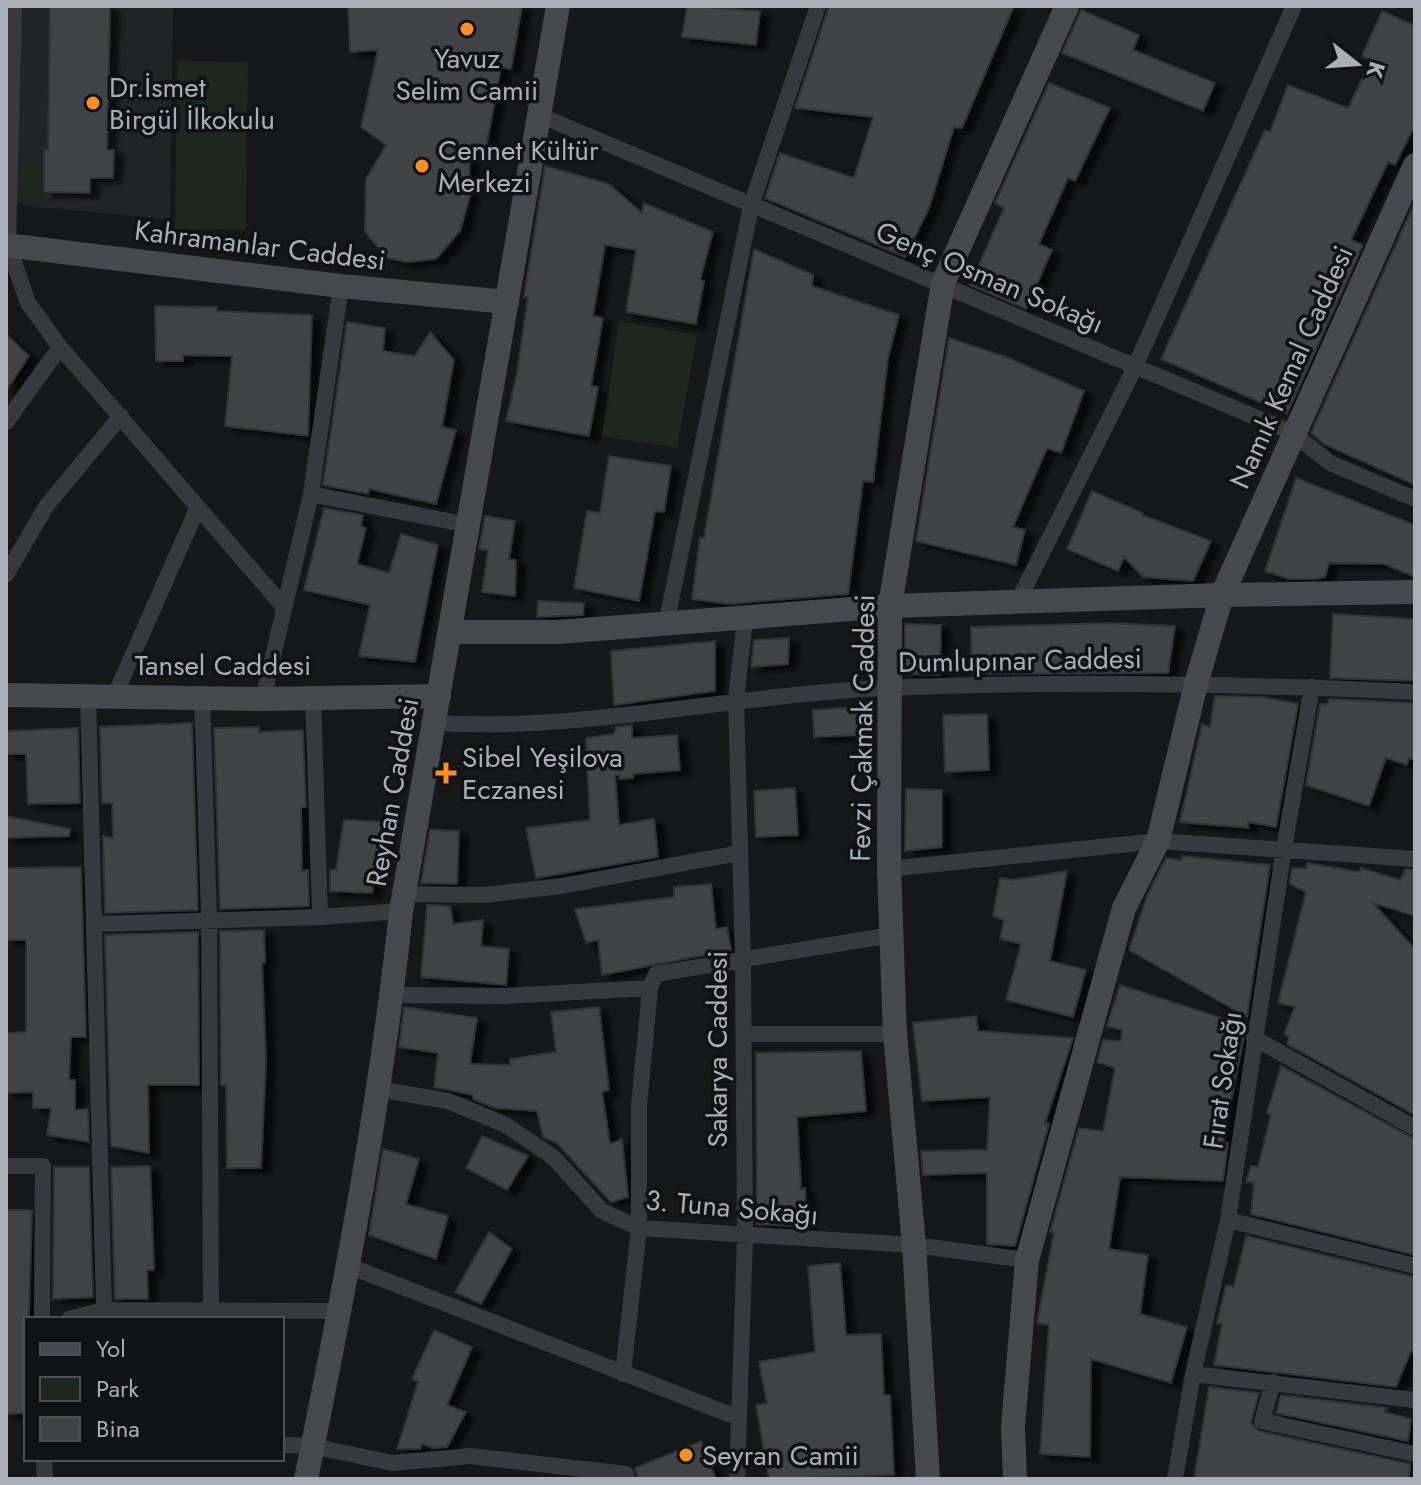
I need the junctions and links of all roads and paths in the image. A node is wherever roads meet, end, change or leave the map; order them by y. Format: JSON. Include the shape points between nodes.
{"nodes":[{"id":1,"x":14,"y":6,"type":"edge"},
{"id":2,"x":558,"y":6,"type":"edge"},
{"id":3,"x":818,"y":6,"type":"edge"},
{"id":4,"x":1067,"y":6,"type":"edge"},
{"id":5,"x":1294,"y":6,"type":"edge"},
{"id":6,"x":539,"y":115,"type":"junction"},
{"id":7,"x":1415,"y":165,"type":"edge"},
{"id":8,"x":751,"y":206,"type":"junction"},
{"id":9,"x":7,"y":245,"type":"edge"},
{"id":10,"x":943,"y":283,"type":"junction"},
{"id":11,"x":341,"y":286,"type":"junction"},
{"id":12,"x":507,"y":302,"type":"junction"},
{"id":13,"x":60,"y":347,"type":"junction"},
{"id":14,"x":1135,"y":367,"type":"junction"},
{"id":15,"x":121,"y":416,"type":"junction"},
{"id":16,"x":6,"y":422,"type":"edge"},
{"id":17,"x":1293,"y":433,"type":"junction"},
{"id":18,"x":311,"y":494,"type":"junction"},
{"id":19,"x":1415,"y":499,"type":"edge"},
{"id":20,"x":198,"y":507,"type":"junction"},
{"id":21,"x":468,"y":525,"type":"junction"},
{"id":22,"x":6,"y":575,"type":"edge"},
{"id":23,"x":1415,"y":592,"type":"edge"},
{"id":24,"x":1222,"y":595,"type":"junction"},
{"id":25,"x":1018,"y":601,"type":"junction"},
{"id":26,"x":283,"y":606,"type":"junction"},
{"id":27,"x":890,"y":606,"type":"junction"},
{"id":28,"x":745,"y":620,"type":"junction"},
{"id":29,"x":666,"y":625,"type":"junction"},
{"id":30,"x":451,"y":632,"type":"junction"},
{"id":31,"x":1196,"y":684,"type":"junction"},
{"id":32,"x":1312,"y":687,"type":"junction"},
{"id":33,"x":887,"y":688,"type":"junction"},
{"id":34,"x":1415,"y":692,"type":"edge"},
{"id":35,"x":6,"y":695,"type":"edge"},
{"id":36,"x":115,"y":695,"type":"junction"},
{"id":37,"x":202,"y":695,"type":"junction"},
{"id":38,"x":313,"y":696,"type":"junction"},
{"id":39,"x":439,"y":696,"type":"junction"},
{"id":40,"x":88,"y":697,"type":"junction"},
{"id":41,"x":263,"y":699,"type":"junction"},
{"id":42,"x":736,"y":699,"type":"junction"},
{"id":43,"x":435,"y":723,"type":"junction"},
{"id":44,"x":1158,"y":841,"type":"junction"},
{"id":45,"x":1284,"y":848,"type":"junction"},
{"id":46,"x":739,"y":853,"type":"junction"},
{"id":47,"x":1415,"y":859,"type":"edge"},
{"id":48,"x":889,"y":869,"type":"junction"},
{"id":49,"x":402,"y":902,"type":"junction"},
{"id":50,"x":320,"y":917,"type":"junction"},
{"id":51,"x":209,"y":918,"type":"junction"},
{"id":52,"x":96,"y":924,"type":"junction"},
{"id":53,"x":892,"y":935,"type":"junction"},
{"id":54,"x":743,"y":959,"type":"junction"},
{"id":55,"x":650,"y":988,"type":"junction"},
{"id":56,"x":392,"y":995,"type":"junction"},
{"id":57,"x":744,"y":1034,"type":"junction"},
{"id":58,"x":895,"y":1034,"type":"junction"},
{"id":59,"x":1254,"y":1038,"type":"junction"},
{"id":60,"x":377,"y":1089,"type":"junction"},
{"id":61,"x":1415,"y":1128,"type":"edge"},
{"id":62,"x":6,"y":1166,"type":"edge"},
{"id":63,"x":1228,"y":1220,"type":"junction"},
{"id":64,"x":639,"y":1228,"type":"junction"},
{"id":65,"x":745,"y":1237,"type":"junction"},
{"id":66,"x":914,"y":1245,"type":"junction"},
{"id":67,"x":1027,"y":1260,"type":"junction"},
{"id":68,"x":349,"y":1266,"type":"junction"},
{"id":69,"x":1415,"y":1266,"type":"edge"},
{"id":70,"x":211,"y":1308,"type":"junction"},
{"id":71,"x":104,"y":1310,"type":"junction"},
{"id":72,"x":341,"y":1311,"type":"junction"},
{"id":73,"x":42,"y":1317,"type":"edge"},
{"id":74,"x":77,"y":1317,"type":"edge"},
{"id":75,"x":623,"y":1374,"type":"junction"},
{"id":76,"x":1193,"y":1374,"type":"junction"},
{"id":77,"x":1273,"y":1382,"type":"junction"},
{"id":78,"x":1415,"y":1400,"type":"edge"},
{"id":79,"x":739,"y":1418,"type":"junction"},
{"id":80,"x":284,"y":1445,"type":"edge"},
{"id":81,"x":312,"y":1446,"type":"junction"},
{"id":82,"x":1415,"y":1454,"type":"edge"},
{"id":83,"x":306,"y":1479,"type":"edge"},
{"id":84,"x":627,"y":1479,"type":"edge"},
{"id":85,"x":737,"y":1479,"type":"edge"},
{"id":86,"x":928,"y":1479,"type":"edge"},
{"id":87,"x":1015,"y":1479,"type":"edge"},
{"id":88,"x":1175,"y":1479,"type":"edge"}],
"edges":[{"from":1,"to":9,"type":"street"},
{"from":2,"to":6,"type":"street","name":"Reyhan Caddesi"},
{"from":3,"to":8,"type":"street"},
{"from":4,"to":10,"type":"street","name":"Fevzi Çakmak Caddesi"},
{"from":5,"to":14,"type":"street"},
{"from":6,"to":8,"type":"street","name":"Genç Osman Sokağı"},
{"from":6,"to":12,"type":"street","name":"Reyhan Caddesi"},
{"from":7,"to":17,"type":"street","name":"Namık Kemal Caddesi"},
{"from":8,"to":10,"type":"street","name":"Genç Osman Sokağı"},
{"from":8,"to":29,"type":"street"},
{"from":9,"to":11,"type":"street","name":"Kahramanlar Caddesi"},
{"from":9,"to":13,"type":"street","via":[[28,303]]},
{"from":10,"to":14,"type":"street","name":"Genç Osman Sokağı"},
{"from":10,"to":27,"type":"street","name":"Fevzi Çakmak Caddesi"},
{"from":11,"to":12,"type":"street","name":"Kahramanlar Caddesi"},
{"from":11,"to":18,"type":"street"},
{"from":12,"to":21,"type":"street","name":"Reyhan Caddesi"},
{"from":13,"to":15,"type":"street"},
{"from":13,"to":16,"type":"street"},
{"from":14,"to":17,"type":"street","name":"Genç Osman Sokağı"},
{"from":14,"to":25,"type":"street"},
{"from":15,"to":20,"type":"street"},
{"from":15,"to":22,"type":"street","via":[[47,505]]},
{"from":17,"to":19,"type":"street","name":"Genç Osman Sokağı","via":[[1330,463]]},
{"from":17,"to":24,"type":"street","name":"Namık Kemal Caddesi"},
{"from":18,"to":21,"type":"street"},
{"from":18,"to":26,"type":"street"},
{"from":20,"to":26,"type":"street"},
{"from":20,"to":36,"type":"street"},
{"from":21,"to":30,"type":"street","name":"Reyhan Caddesi"},
{"from":23,"to":24,"type":"street"},
{"from":24,"to":25,"type":"street"},
{"from":24,"to":31,"type":"street","name":"Namık Kemal Caddesi"},
{"from":25,"to":27,"type":"street"},
{"from":26,"to":41,"type":"street"},
{"from":27,"to":28,"type":"street"},
{"from":27,"to":33,"type":"street","name":"Fevzi Çakmak Caddesi"},
{"from":28,"to":29,"type":"street"},
{"from":28,"to":42,"type":"street","name":"Sakarya Caddesi"},
{"from":29,"to":30,"type":"street"},
{"from":30,"to":39,"type":"street","name":"Reyhan Caddesi"},
{"from":31,"to":32,"type":"street","name":"Dumlupınar Caddesi"},
{"from":31,"to":33,"type":"street","name":"Dumlupınar Caddesi"},
{"from":31,"to":44,"type":"street","name":"Namık Kemal Caddesi"},
{"from":32,"to":34,"type":"street","name":"Dumlupınar Caddesi"},
{"from":32,"to":45,"type":"street","name":"Fırat Sokağı"},
{"from":33,"to":42,"type":"street","name":"Dumlupınar Caddesi"},
{"from":33,"to":48,"type":"street","name":"Fevzi Çakmak Caddesi"},
{"from":35,"to":40,"type":"street","name":"Tansel Caddesi"},
{"from":36,"to":37,"type":"street","name":"Tansel Caddesi"},
{"from":36,"to":40,"type":"street","name":"Tansel Caddesi"},
{"from":37,"to":41,"type":"street","name":"Tansel Caddesi"},
{"from":37,"to":51,"type":"street"},
{"from":38,"to":39,"type":"street","name":"Tansel Caddesi"},
{"from":38,"to":41,"type":"street","name":"Tansel Caddesi"},
{"from":38,"to":50,"type":"street"},
{"from":39,"to":43,"type":"street","name":"Reyhan Caddesi"},
{"from":40,"to":52,"type":"street"},
{"from":42,"to":43,"type":"street","name":"Dumlupınar Caddesi","via":[[577,720]]},
{"from":42,"to":46,"type":"street","name":"Sakarya Caddesi"},
{"from":43,"to":49,"type":"street","name":"Reyhan Caddesi"},
{"from":44,"to":45,"type":"street"},
{"from":44,"to":48,"type":"street"},
{"from":44,"to":67,"type":"street","name":"Namık Kemal Caddesi","via":[[1124,908]]},
{"from":45,"to":47,"type":"street"},
{"from":45,"to":59,"type":"street","name":"Fırat Sokağı"},
{"from":46,"to":49,"type":"street","via":[[561,886]]},
{"from":46,"to":54,"type":"street","name":"Sakarya Caddesi"},
{"from":48,"to":53,"type":"street","name":"Fevzi Çakmak Caddesi"},
{"from":49,"to":50,"type":"street"},
{"from":49,"to":56,"type":"street","name":"Reyhan Caddesi"},
{"from":50,"to":51,"type":"street"},
{"from":51,"to":52,"type":"street"},
{"from":51,"to":70,"type":"street"},
{"from":52,"to":71,"type":"street"},
{"from":53,"to":54,"type":"street"},
{"from":53,"to":58,"type":"street","name":"Fevzi Çakmak Caddesi"},
{"from":54,"to":55,"type":"street","via":[[656,974]]},
{"from":54,"to":57,"type":"street","name":"Sakarya Caddesi"},
{"from":55,"to":56,"type":"street","via":[[504,996]]},
{"from":55,"to":64,"type":"street","via":[[639,1106]]},
{"from":56,"to":60,"type":"street","name":"Reyhan Caddesi"},
{"from":57,"to":58,"type":"street"},
{"from":57,"to":65,"type":"street","name":"Sakarya Caddesi"},
{"from":58,"to":66,"type":"street","name":"Fevzi Çakmak Caddesi"},
{"from":59,"to":61,"type":"street"},
{"from":59,"to":63,"type":"street","name":"Fırat Sokağı"},
{"from":60,"to":64,"type":"street","name":"3. Tuna Sokağı","via":[[448,1101],[506,1125],[553,1157],[602,1211]]},
{"from":60,"to":68,"type":"street","name":"Reyhan Caddesi"},
{"from":62,"to":73,"type":"street","via":[[43,1166]]},
{"from":63,"to":69,"type":"street"},
{"from":63,"to":76,"type":"street","name":"Fırat Sokağı"},
{"from":64,"to":65,"type":"street","name":"3. Tuna Sokağı"},
{"from":64,"to":75,"type":"street"},
{"from":65,"to":66,"type":"street","name":"3. Tuna Sokağı"},
{"from":65,"to":79,"type":"street","name":"Sakarya Caddesi"},
{"from":66,"to":67,"type":"street","name":"3. Tuna Sokağı"},
{"from":66,"to":86,"type":"street","name":"Fevzi Çakmak Caddesi"},
{"from":67,"to":87,"type":"street","name":"Namık Kemal Caddesi","via":[[1013,1426]]},
{"from":68,"to":72,"type":"street","name":"Reyhan Caddesi"},
{"from":68,"to":75,"type":"street"},
{"from":70,"to":71,"type":"street"},
{"from":70,"to":72,"type":"street"},
{"from":71,"to":74,"type":"street"},
{"from":72,"to":81,"type":"street","name":"Reyhan Caddesi"},
{"from":75,"to":79,"type":"street"},
{"from":76,"to":77,"type":"street"},
{"from":76,"to":88,"type":"street","name":"Fırat Sokağı"},
{"from":77,"to":78,"type":"street"},
{"from":77,"to":82,"type":"street","via":[[1262,1421]]},
{"from":79,"to":85,"type":"street","name":"Sakarya Caddesi"},
{"from":80,"to":81,"type":"street"},
{"from":81,"to":83,"type":"street","name":"Reyhan Caddesi"},
{"from":81,"to":84,"type":"street","via":[[392,1463],[470,1456],[626,1474]]}]}
